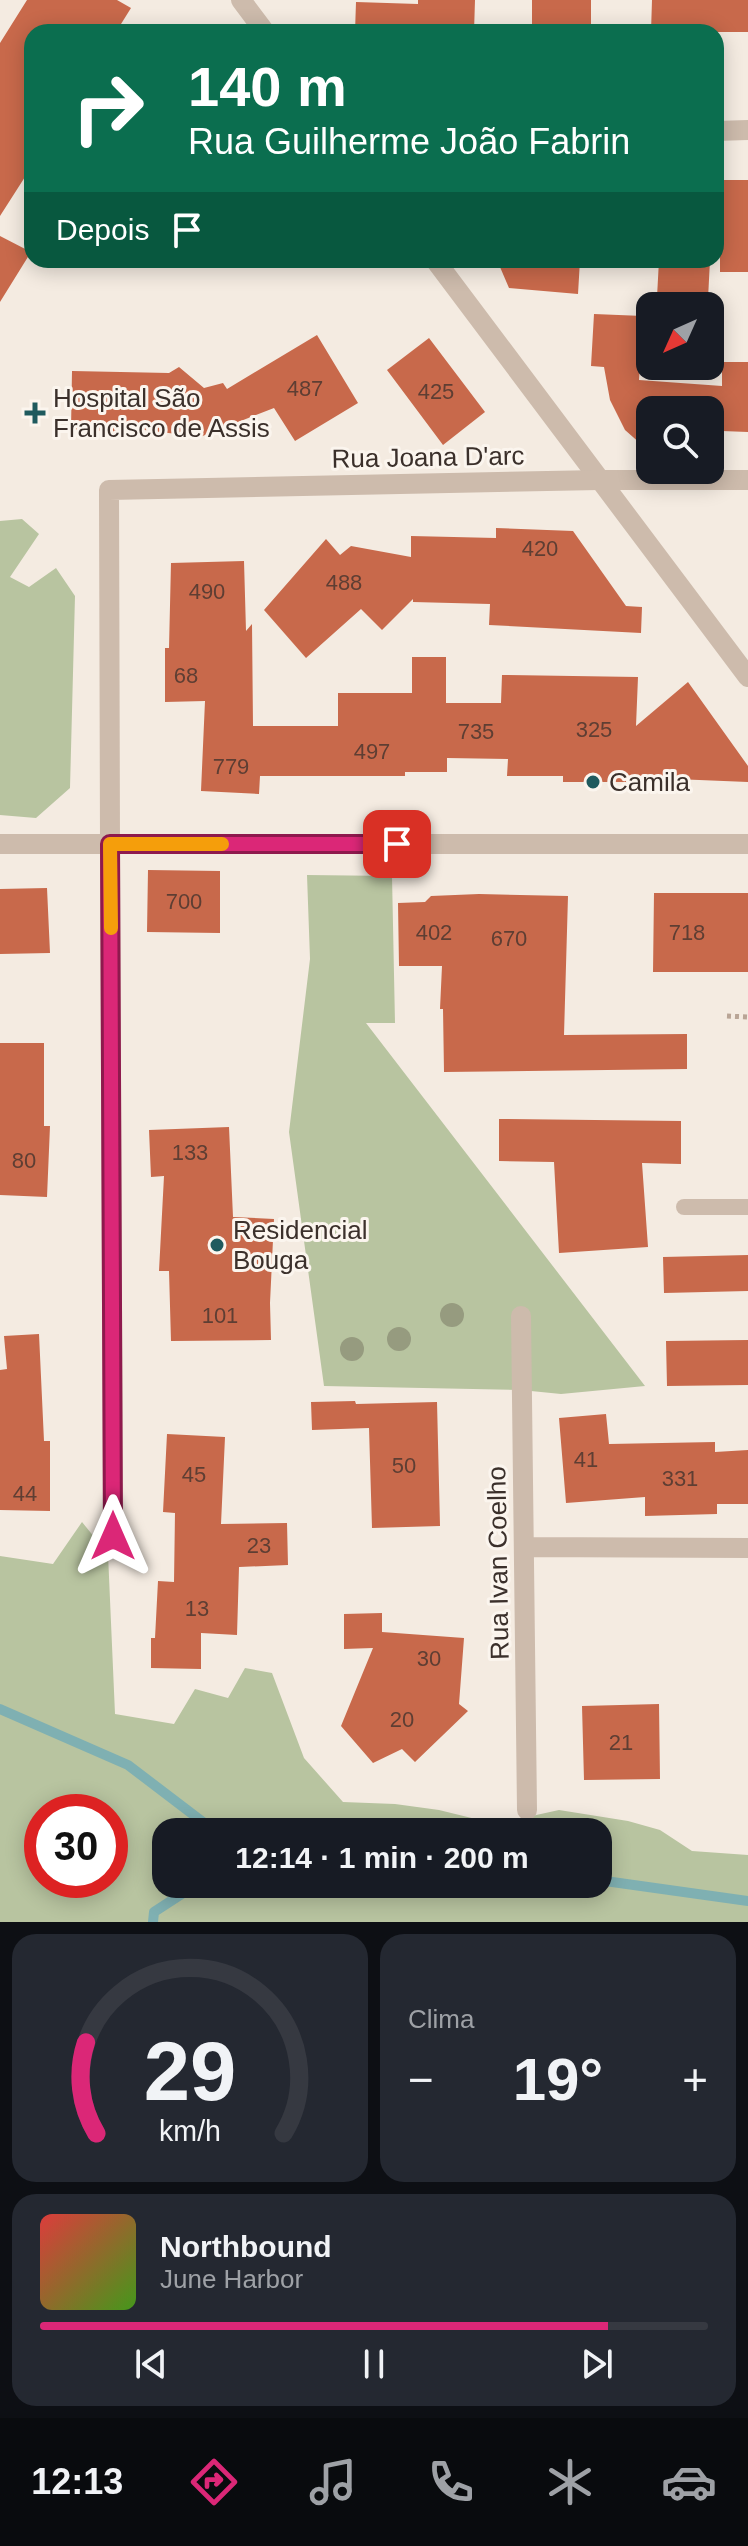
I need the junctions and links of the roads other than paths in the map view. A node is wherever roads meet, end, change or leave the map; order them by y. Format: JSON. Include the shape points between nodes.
{"nodes":[{"id":1,"x":241,"y":0,"type":"edge"},
{"id":2,"x":259,"y":24,"type":"edge"},
{"id":3,"x":748,"y":130,"type":"edge"},
{"id":4,"x":724,"y":131,"type":"edge"},
{"id":5,"x":441,"y":268,"type":"edge"},
{"id":6,"x":599,"y":480,"type":"junction"},
{"id":7,"x":748,"y":480,"type":"edge"},
{"id":8,"x":748,"y":677,"type":"edge"},
{"id":9,"x":0,"y":844,"type":"edge"},
{"id":10,"x":110,"y":844,"type":"junction"},
{"id":11,"x":748,"y":844,"type":"edge"},
{"id":12,"x":684,"y":1207,"type":"dead end"},
{"id":13,"x":748,"y":1207,"type":"edge"},
{"id":14,"x":521,"y":1316,"type":"dead end"},
{"id":15,"x":113,"y":1536,"type":"dead end"},
{"id":16,"x":524,"y":1547,"type":"junction"},
{"id":17,"x":748,"y":1548,"type":"edge"},
{"id":18,"x":527,"y":1810,"type":"dead end"}],
"edges":[{"from":1,"to":2,"type":"street"},
{"from":3,"to":4,"type":"street"},
{"from":5,"to":6,"type":"street"},
{"from":6,"to":7,"type":"street","name":"Rua Joana D'arc"},
{"from":6,"to":8,"type":"street"},
{"from":6,"to":10,"type":"street","name":"Rua Joana D'arc","via":[[109,490]]},
{"from":9,"to":10,"type":"street"},
{"from":10,"to":11,"type":"street"},
{"from":10,"to":15,"type":"street"},
{"from":12,"to":13,"type":"lane"},
{"from":14,"to":16,"type":"street","name":"Rua Ivan Coelho"},
{"from":16,"to":17,"type":"street"},
{"from":16,"to":18,"type":"street","name":"Rua Ivan Coelho"}]}
